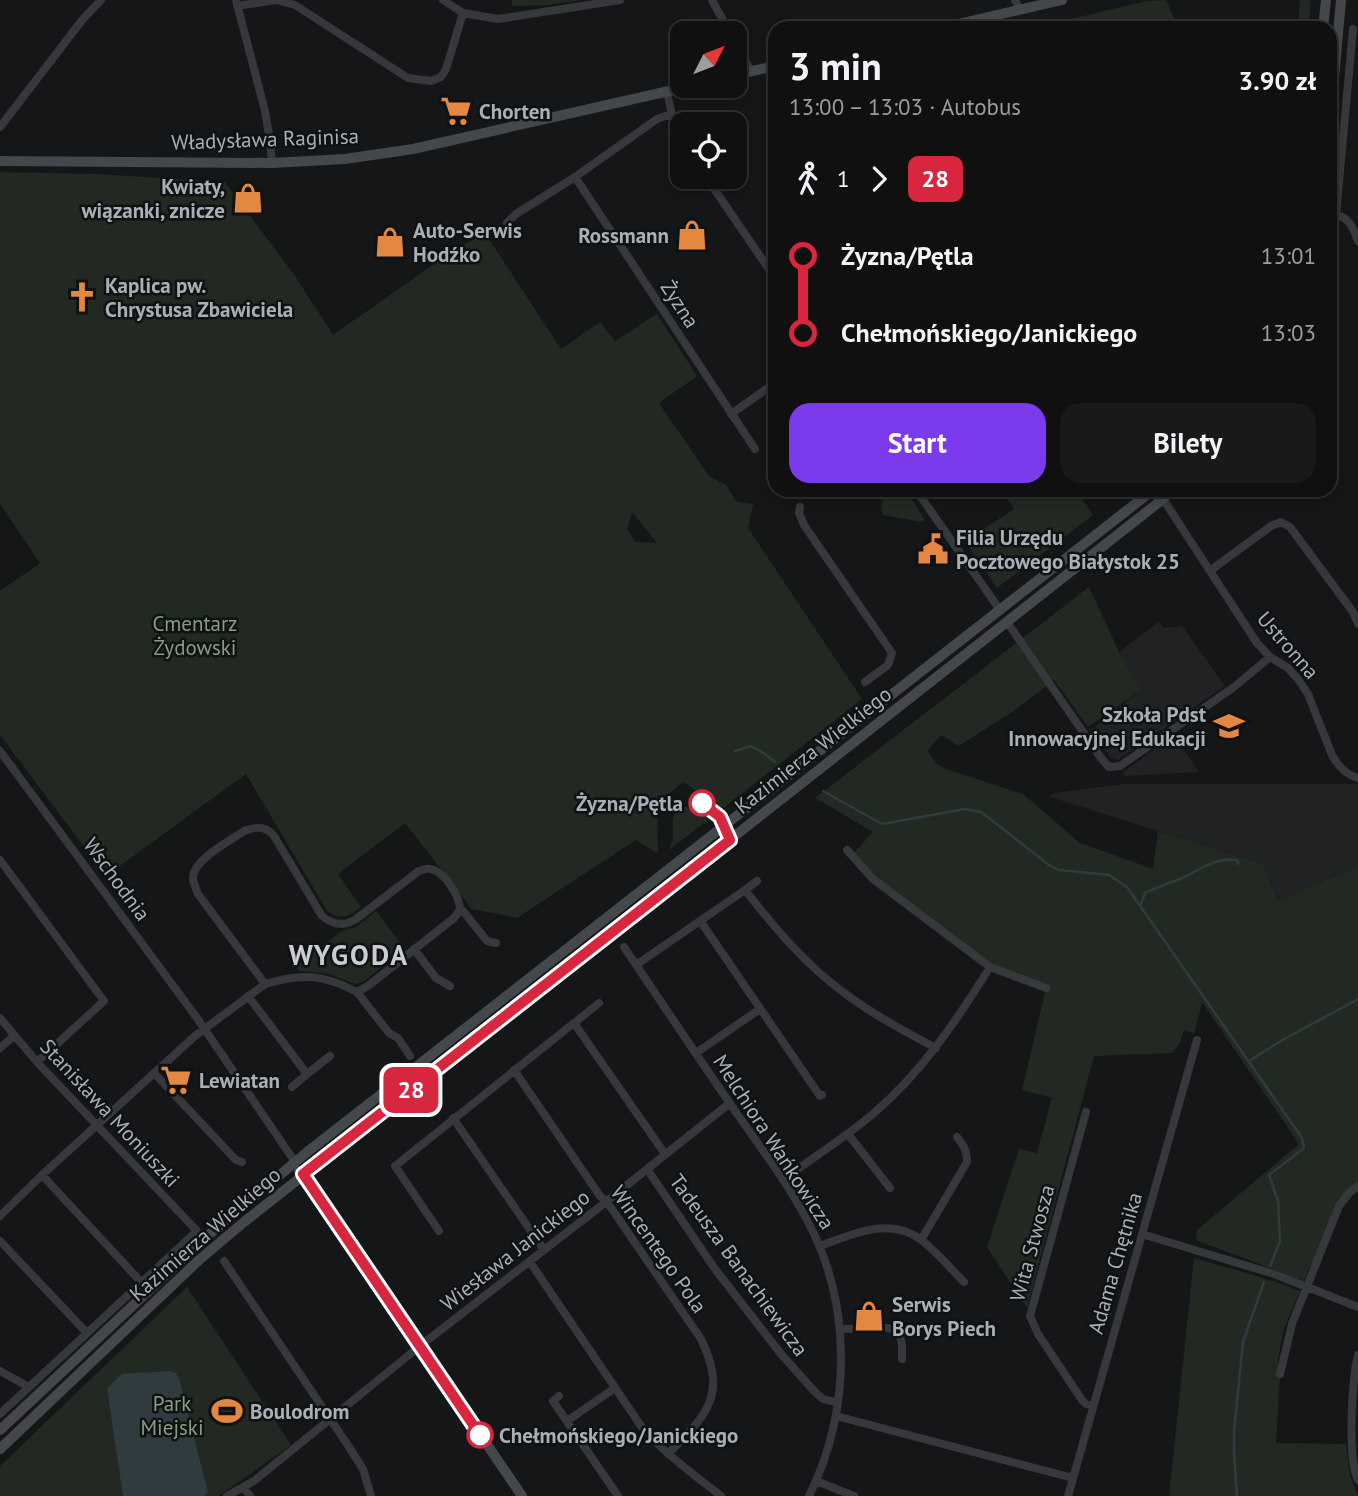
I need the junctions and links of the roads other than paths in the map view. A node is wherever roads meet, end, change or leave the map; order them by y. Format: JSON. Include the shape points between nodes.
{"nodes":[{"id":1,"x":101,"y":0,"type":"edge"},
{"id":2,"x":443,"y":0,"type":"edge"},
{"id":3,"x":620,"y":0,"type":"edge"},
{"id":4,"x":1062,"y":0,"type":"edge"},
{"id":5,"x":1325,"y":0,"type":"edge"},
{"id":6,"x":1341,"y":0,"type":"edge"},
{"id":7,"x":715,"y":1,"type":"edge"},
{"id":8,"x":236,"y":3,"type":"edge"},
{"id":9,"x":1018,"y":5,"type":"edge"},
{"id":10,"x":463,"y":13,"type":"junction"},
{"id":11,"x":724,"y":21,"type":"edge"},
{"id":12,"x":964,"y":21,"type":"edge"},
{"id":13,"x":1323,"y":21,"type":"edge"},
{"id":14,"x":1353,"y":29,"type":"dead end"},
{"id":15,"x":1338,"y":30,"type":"joint"},
{"id":16,"x":1337,"y":42,"type":"edge"},
{"id":17,"x":747,"y":64,"type":"edge"},
{"id":18,"x":768,"y":67,"type":"edge"},
{"id":19,"x":751,"y":71,"type":"junction"},
{"id":20,"x":747,"y":72,"type":"edge"},
{"id":21,"x":670,"y":91,"type":"edge"},
{"id":22,"x":667,"y":92,"type":"junction"},
{"id":23,"x":671,"y":112,"type":"edge"},
{"id":24,"x":670,"y":114,"type":"edge"},
{"id":25,"x":0,"y":127,"type":"edge"},
{"id":26,"x":0,"y":161,"type":"edge"},
{"id":27,"x":272,"y":163,"type":"junction"},
{"id":28,"x":575,"y":177,"type":"junction"},
{"id":29,"x":714,"y":189,"type":"edge"},
{"id":30,"x":1337,"y":204,"type":"edge"},
{"id":31,"x":1337,"y":215,"type":"edge"},
{"id":32,"x":507,"y":223,"type":"dead end"},
{"id":33,"x":1358,"y":241,"type":"edge"},
{"id":34,"x":768,"y":268,"type":"edge"},
{"id":35,"x":768,"y":388,"type":"edge"},
{"id":36,"x":732,"y":414,"type":"junction"},
{"id":37,"x":755,"y":449,"type":"dead end"},
{"id":38,"x":921,"y":497,"type":"edge"},
{"id":39,"x":1144,"y":497,"type":"edge"},
{"id":40,"x":1163,"y":499,"type":"joint"},
{"id":41,"x":800,"y":507,"type":"dead end"},
{"id":42,"x":1211,"y":570,"type":"junction"},
{"id":43,"x":1000,"y":610,"type":"junction"},
{"id":44,"x":1007,"y":622,"type":"junction"},
{"id":45,"x":1358,"y":624,"type":"edge"},
{"id":46,"x":1270,"y":657,"type":"junction"},
{"id":47,"x":920,"y":674,"type":"junction"},
{"id":48,"x":866,"y":682,"type":"dead end"},
{"id":49,"x":928,"y":684,"type":"junction"},
{"id":50,"x":0,"y":751,"type":"edge"},
{"id":51,"x":1358,"y":778,"type":"edge"},
{"id":52,"x":724,"y":827,"type":"junction"},
{"id":53,"x":730,"y":840,"type":"junction"},
{"id":54,"x":847,"y":850,"type":"dead end"},
{"id":55,"x":0,"y":860,"type":"edge"},
{"id":56,"x":757,"y":881,"type":"dead end"},
{"id":57,"x":745,"y":890,"type":"junction"},
{"id":58,"x":460,"y":910,"type":"junction"},
{"id":59,"x":701,"y":922,"type":"junction"},
{"id":60,"x":496,"y":943,"type":"dead end"},
{"id":61,"x":624,"y":947,"type":"dead end"},
{"id":62,"x":414,"y":949,"type":"junction"},
{"id":63,"x":636,"y":965,"type":"junction"},
{"id":64,"x":990,"y":967,"type":"junction"},
{"id":65,"x":265,"y":984,"type":"junction"},
{"id":66,"x":450,"y":986,"type":"dead end"},
{"id":67,"x":1046,"y":988,"type":"dead end"},
{"id":68,"x":357,"y":992,"type":"junction"},
{"id":69,"x":248,"y":996,"type":"junction"},
{"id":70,"x":599,"y":1003,"type":"dead end"},
{"id":71,"x":760,"y":1009,"type":"junction"},
{"id":72,"x":0,"y":1018,"type":"edge"},
{"id":73,"x":574,"y":1023,"type":"junction"},
{"id":74,"x":205,"y":1029,"type":"junction"},
{"id":75,"x":14,"y":1036,"type":"junction"},
{"id":76,"x":1197,"y":1040,"type":"dead end"},
{"id":77,"x":0,"y":1048,"type":"edge"},
{"id":78,"x":936,"y":1048,"type":"junction"},
{"id":79,"x":696,"y":1053,"type":"junction"},
{"id":80,"x":330,"y":1056,"type":"dead end"},
{"id":81,"x":410,"y":1056,"type":"dead end"},
{"id":82,"x":37,"y":1062,"type":"junction"},
{"id":83,"x":514,"y":1070,"type":"junction"},
{"id":84,"x":154,"y":1073,"type":"junction"},
{"id":85,"x":307,"y":1074,"type":"junction"},
{"id":86,"x":292,"y":1087,"type":"dead end"},
{"id":87,"x":822,"y":1094,"type":"dead end"},
{"id":88,"x":374,"y":1100,"type":"junction"},
{"id":89,"x":730,"y":1103,"type":"junction"},
{"id":90,"x":383,"y":1112,"type":"junction"},
{"id":91,"x":1086,"y":1112,"type":"dead end"},
{"id":92,"x":453,"y":1118,"type":"junction"},
{"id":93,"x":97,"y":1125,"type":"junction"},
{"id":94,"x":848,"y":1134,"type":"junction"},
{"id":95,"x":957,"y":1138,"type":"dead end"},
{"id":96,"x":665,"y":1154,"type":"junction"},
{"id":97,"x":242,"y":1162,"type":"dead end"},
{"id":98,"x":292,"y":1165,"type":"junction"},
{"id":99,"x":647,"y":1169,"type":"junction"},
{"id":100,"x":303,"y":1174,"type":"junction"},
{"id":101,"x":42,"y":1175,"type":"junction"},
{"id":102,"x":783,"y":1180,"type":"junction"},
{"id":103,"x":1358,"y":1186,"type":"edge"},
{"id":104,"x":890,"y":1188,"type":"dead end"},
{"id":105,"x":607,"y":1202,"type":"junction"},
{"id":106,"x":0,"y":1216,"type":"edge"},
{"id":107,"x":439,"y":1231,"type":"dead end"},
{"id":108,"x":1142,"y":1234,"type":"junction"},
{"id":109,"x":921,"y":1240,"type":"junction"},
{"id":110,"x":0,"y":1241,"type":"edge"},
{"id":111,"x":820,"y":1246,"type":"junction"},
{"id":112,"x":544,"y":1250,"type":"junction"},
{"id":113,"x":224,"y":1261,"type":"dead end"},
{"id":114,"x":530,"y":1262,"type":"junction"},
{"id":115,"x":141,"y":1282,"type":"junction"},
{"id":116,"x":964,"y":1282,"type":"dead end"},
{"id":117,"x":1307,"y":1288,"type":"junction"},
{"id":118,"x":1358,"y":1307,"type":"edge"},
{"id":119,"x":841,"y":1329,"type":"junction"},
{"id":120,"x":87,"y":1333,"type":"junction"},
{"id":121,"x":420,"y":1346,"type":"junction"},
{"id":122,"x":1358,"y":1355,"type":"edge"},
{"id":123,"x":902,"y":1359,"type":"dead end"},
{"id":124,"x":0,"y":1371,"type":"edge"},
{"id":125,"x":1280,"y":1374,"type":"dead end"},
{"id":126,"x":29,"y":1387,"type":"junction"},
{"id":127,"x":615,"y":1388,"type":"junction"},
{"id":128,"x":559,"y":1396,"type":"dead end"},
{"id":129,"x":838,"y":1403,"type":"junction"},
{"id":130,"x":1093,"y":1406,"type":"junction"},
{"id":131,"x":0,"y":1414,"type":"edge"},
{"id":132,"x":836,"y":1416,"type":"junction"},
{"id":133,"x":330,"y":1419,"type":"junction"},
{"id":134,"x":567,"y":1421,"type":"junction"},
{"id":135,"x":1,"y":1429,"type":"edge"},
{"id":136,"x":12,"y":1438,"type":"junction"},
{"id":137,"x":0,"y":1449,"type":"edge"},
{"id":138,"x":668,"y":1454,"type":"junction"},
{"id":139,"x":1073,"y":1478,"type":"junction"},
{"id":140,"x":1358,"y":1480,"type":"edge"},
{"id":141,"x":816,"y":1481,"type":"junction"},
{"id":142,"x":243,"y":1487,"type":"junction"},
{"id":143,"x":227,"y":1496,"type":"edge"},
{"id":144,"x":250,"y":1496,"type":"edge"},
{"id":145,"x":371,"y":1496,"type":"edge"},
{"id":146,"x":522,"y":1496,"type":"edge"},
{"id":147,"x":618,"y":1496,"type":"edge"},
{"id":148,"x":721,"y":1496,"type":"edge"},
{"id":149,"x":809,"y":1496,"type":"edge"},
{"id":150,"x":855,"y":1496,"type":"edge"},
{"id":151,"x":1068,"y":1496,"type":"edge"}],
"edges":[{"from":1,"to":25,"type":"street"},
{"from":2,"to":10,"type":"street"},
{"from":3,"to":10,"type":"street","via":[[498,19]]},
{"from":4,"to":9,"type":"main road"},
{"from":5,"to":13,"type":"main road"},
{"from":6,"to":15,"type":"main road"},
{"from":7,"to":11,"type":"street"},
{"from":8,"to":10,"type":"street","via":[[276,0],[295,5],[408,78],[431,81],[446,69]]},
{"from":8,"to":27,"type":"street","via":[[265,111]]},
{"from":9,"to":12,"type":"main road"},
{"from":14,"to":30,"type":"street"},
{"from":15,"to":16,"type":"main road"},
{"from":17,"to":19,"type":"street"},
{"from":18,"to":19,"type":"main road"},
{"from":19,"to":20,"type":"main road"},
{"from":21,"to":22,"type":"main road","name":"Władysława Raginisa"},
{"from":22,"to":23,"type":"street"},
{"from":22,"to":27,"type":"main road","name":"Władysława Raginisa","via":[[413,149]]},
{"from":24,"to":28,"type":"street"},
{"from":26,"to":27,"type":"main road","name":"Władysława Raginisa"},
{"from":28,"to":32,"type":"street"},
{"from":28,"to":36,"type":"street","name":"Żyzna"},
{"from":29,"to":34,"type":"street"},
{"from":31,"to":33,"type":"street","via":[[1352,225]]},
{"from":35,"to":36,"type":"street"},
{"from":36,"to":37,"type":"street","name":"Żyzna"},
{"from":38,"to":43,"type":"street"},
{"from":39,"to":43,"type":"main road","name":"Kazimierza Wielkiego"},
{"from":40,"to":42,"type":"street","name":"Ustronna"},
{"from":40,"to":44,"type":"main road","name":"Kazimierza Wielkiego"},
{"from":41,"to":48,"type":"street","via":[[804,524],[892,653],[888,665]]},
{"from":42,"to":45,"type":"street","via":[[1281,522],[1290,527]]},
{"from":42,"to":46,"type":"street","name":"Ustronna"},
{"from":43,"to":47,"type":"main road","name":"Kazimierza Wielkiego"},
{"from":44,"to":46,"type":"street","via":[[1109,767],[1120,766]]},
{"from":44,"to":49,"type":"main road","name":"Kazimierza Wielkiego"},
{"from":46,"to":51,"type":"street","name":"Ustronna","via":[[1298,679],[1336,763]]},
{"from":47,"to":49,"type":"main road","via":[[919,682]]},
{"from":47,"to":52,"type":"main road","name":"Kazimierza Wielkiego"},
{"from":49,"to":53,"type":"main road","name":"Kazimierza Wielkiego"},
{"from":50,"to":74,"type":"street","name":"Wschodnia"},
{"from":52,"to":53,"type":"main road"},
{"from":52,"to":88,"type":"main road","name":"Kazimierza Wielkiego"},
{"from":53,"to":90,"type":"main road","name":"Kazimierza Wielkiego"},
{"from":54,"to":64,"type":"street","via":[[873,879]]},
{"from":55,"to":82,"type":"street","via":[[104,1001]]},
{"from":56,"to":57,"type":"street"},
{"from":57,"to":59,"type":"street"},
{"from":57,"to":78,"type":"street","via":[[787,941],[842,992]]},
{"from":58,"to":60,"type":"street","via":[[487,942]]},
{"from":58,"to":62,"type":"street"},
{"from":58,"to":65,"type":"street","via":[[458,897],[445,878],[424,869],[352,922],[333,923],[322,916],[274,836],[266,829],[251,828],[203,859],[193,880],[198,894]]},
{"from":59,"to":63,"type":"street"},
{"from":59,"to":71,"type":"street"},
{"from":61,"to":63,"type":"street","name":"Melchiora Wańkowicza"},
{"from":62,"to":66,"type":"street","via":[[436,978]]},
{"from":62,"to":68,"type":"street"},
{"from":63,"to":79,"type":"street","name":"Melchiora Wańkowicza"},
{"from":64,"to":67,"type":"street"},
{"from":64,"to":78,"type":"street"},
{"from":65,"to":68,"type":"street","via":[[309,976]]},
{"from":65,"to":69,"type":"street"},
{"from":68,"to":81,"type":"street"},
{"from":69,"to":74,"type":"street"},
{"from":69,"to":85,"type":"street"},
{"from":70,"to":73,"type":"street"},
{"from":71,"to":79,"type":"street"},
{"from":71,"to":87,"type":"street"},
{"from":72,"to":75,"type":"street","name":"Stanisława Moniuszki"},
{"from":73,"to":83,"type":"street"},
{"from":73,"to":96,"type":"street"},
{"from":74,"to":84,"type":"street"},
{"from":74,"to":98,"type":"street","name":"Wschodnia"},
{"from":75,"to":77,"type":"street"},
{"from":75,"to":82,"type":"street","name":"Stanisława Moniuszki"},
{"from":76,"to":108,"type":"street","name":"Adama Chętnika"},
{"from":78,"to":94,"type":"street","via":[[892,1097]]},
{"from":79,"to":89,"type":"street","name":"Melchiora Wańkowicza"},
{"from":80,"to":85,"type":"street"},
{"from":82,"to":93,"type":"street","name":"Stanisława Moniuszki"},
{"from":83,"to":92,"type":"street"},
{"from":83,"to":105,"type":"street","name":"Wincentego Pola"},
{"from":84,"to":93,"type":"street"},
{"from":84,"to":97,"type":"street"},
{"from":85,"to":86,"type":"street"},
{"from":88,"to":90,"type":"main road"},
{"from":88,"to":98,"type":"main road","name":"Kazimierza Wielkiego"},
{"from":89,"to":96,"type":"street","name":"Wiesława Janickiego"},
{"from":89,"to":102,"type":"street","name":"Melchiora Wańkowicza"},
{"from":90,"to":100,"type":"main road","name":"Kazimierza Wielkiego"},
{"from":91,"to":130,"type":"street","name":"Wita Stwosza","via":[[1030,1316],[1082,1400]]},
{"from":92,"to":107,"type":"street","via":[[394,1166]]},
{"from":92,"to":112,"type":"street"},
{"from":93,"to":101,"type":"street"},
{"from":93,"to":115,"type":"street","name":"Stanisława Moniuszki","via":[[197,1231]]},
{"from":94,"to":102,"type":"street"},
{"from":94,"to":104,"type":"street"},
{"from":95,"to":109,"type":"street","via":[[967,1162]]},
{"from":96,"to":99,"type":"street","name":"Wiesława Janickiego"},
{"from":98,"to":100,"type":"main road"},
{"from":98,"to":135,"type":"main road","name":"Kazimierza Wielkiego","via":[[205,1238]]},
{"from":99,"to":105,"type":"street","name":"Wiesława Janickiego"},
{"from":99,"to":129,"type":"street","name":"Tadeusza Banachiewicza","via":[[715,1269],[781,1354],[823,1399]]},
{"from":100,"to":121,"type":"main road"},
{"from":100,"to":136,"type":"main road","name":"Kazimierza Wielkiego","via":[[200,1261]]},
{"from":101,"to":106,"type":"street"},
{"from":101,"to":115,"type":"street"},
{"from":102,"to":111,"type":"street","name":"Melchiora Wańkowicza"},
{"from":103,"to":117,"type":"street","via":[[1339,1206]]},
{"from":105,"to":112,"type":"street","name":"Wiesława Janickiego"},
{"from":105,"to":138,"type":"street","name":"Wincentego Pola","via":[[709,1357],[713,1385],[709,1403],[702,1419]]},
{"from":108,"to":117,"type":"street"},
{"from":108,"to":130,"type":"street","name":"Adama Chętnika"},
{"from":109,"to":111,"type":"street","via":[[878,1227]]},
{"from":109,"to":116,"type":"street"},
{"from":110,"to":120,"type":"street"},
{"from":111,"to":119,"type":"street","name":"Melchiora Wańkowicza"},
{"from":112,"to":114,"type":"street","name":"Wiesława Janickiego"},
{"from":113,"to":133,"type":"street"},
{"from":114,"to":121,"type":"street","name":"Wiesława Janickiego"},
{"from":114,"to":127,"type":"street"},
{"from":115,"to":120,"type":"street"},
{"from":117,"to":118,"type":"street"},
{"from":117,"to":125,"type":"street","via":[[1292,1324]]},
{"from":119,"to":123,"type":"street","via":[[896,1331],[902,1338]]},
{"from":119,"to":129,"type":"street","name":"Melchiora Wańkowicza"},
{"from":120,"to":126,"type":"street"},
{"from":121,"to":133,"type":"street","name":"Wiesława Janickiego"},
{"from":121,"to":146,"type":"main road"},
{"from":122,"to":140,"type":"street","via":[[1352,1437]]},
{"from":124,"to":126,"type":"street"},
{"from":126,"to":131,"type":"street"},
{"from":127,"to":134,"type":"street"},
{"from":127,"to":138,"type":"street","via":[[641,1426]]},
{"from":128,"to":134,"type":"street","via":[[553,1401]]},
{"from":129,"to":132,"type":"street","name":"Melchiora Wańkowicza"},
{"from":130,"to":139,"type":"street","name":"Adama Chętnika"},
{"from":132,"to":139,"type":"street"},
{"from":132,"to":141,"type":"street","name":"Melchiora Wańkowicza"},
{"from":133,"to":142,"type":"street","name":"Wiesława Janickiego"},
{"from":133,"to":145,"type":"street","via":[[363,1469]]},
{"from":134,"to":147,"type":"street"},
{"from":135,"to":136,"type":"main road"},
{"from":136,"to":137,"type":"main road","name":"Kazimierza Wielkiego"},
{"from":138,"to":148,"type":"street"},
{"from":139,"to":151,"type":"street","name":"Adama Chętnika"},
{"from":141,"to":149,"type":"street","name":"Melchiora Wańkowicza"},
{"from":141,"to":150,"type":"street"},
{"from":142,"to":143,"type":"street","name":"Wiesława Janickiego"},
{"from":142,"to":144,"type":"street"}]}
